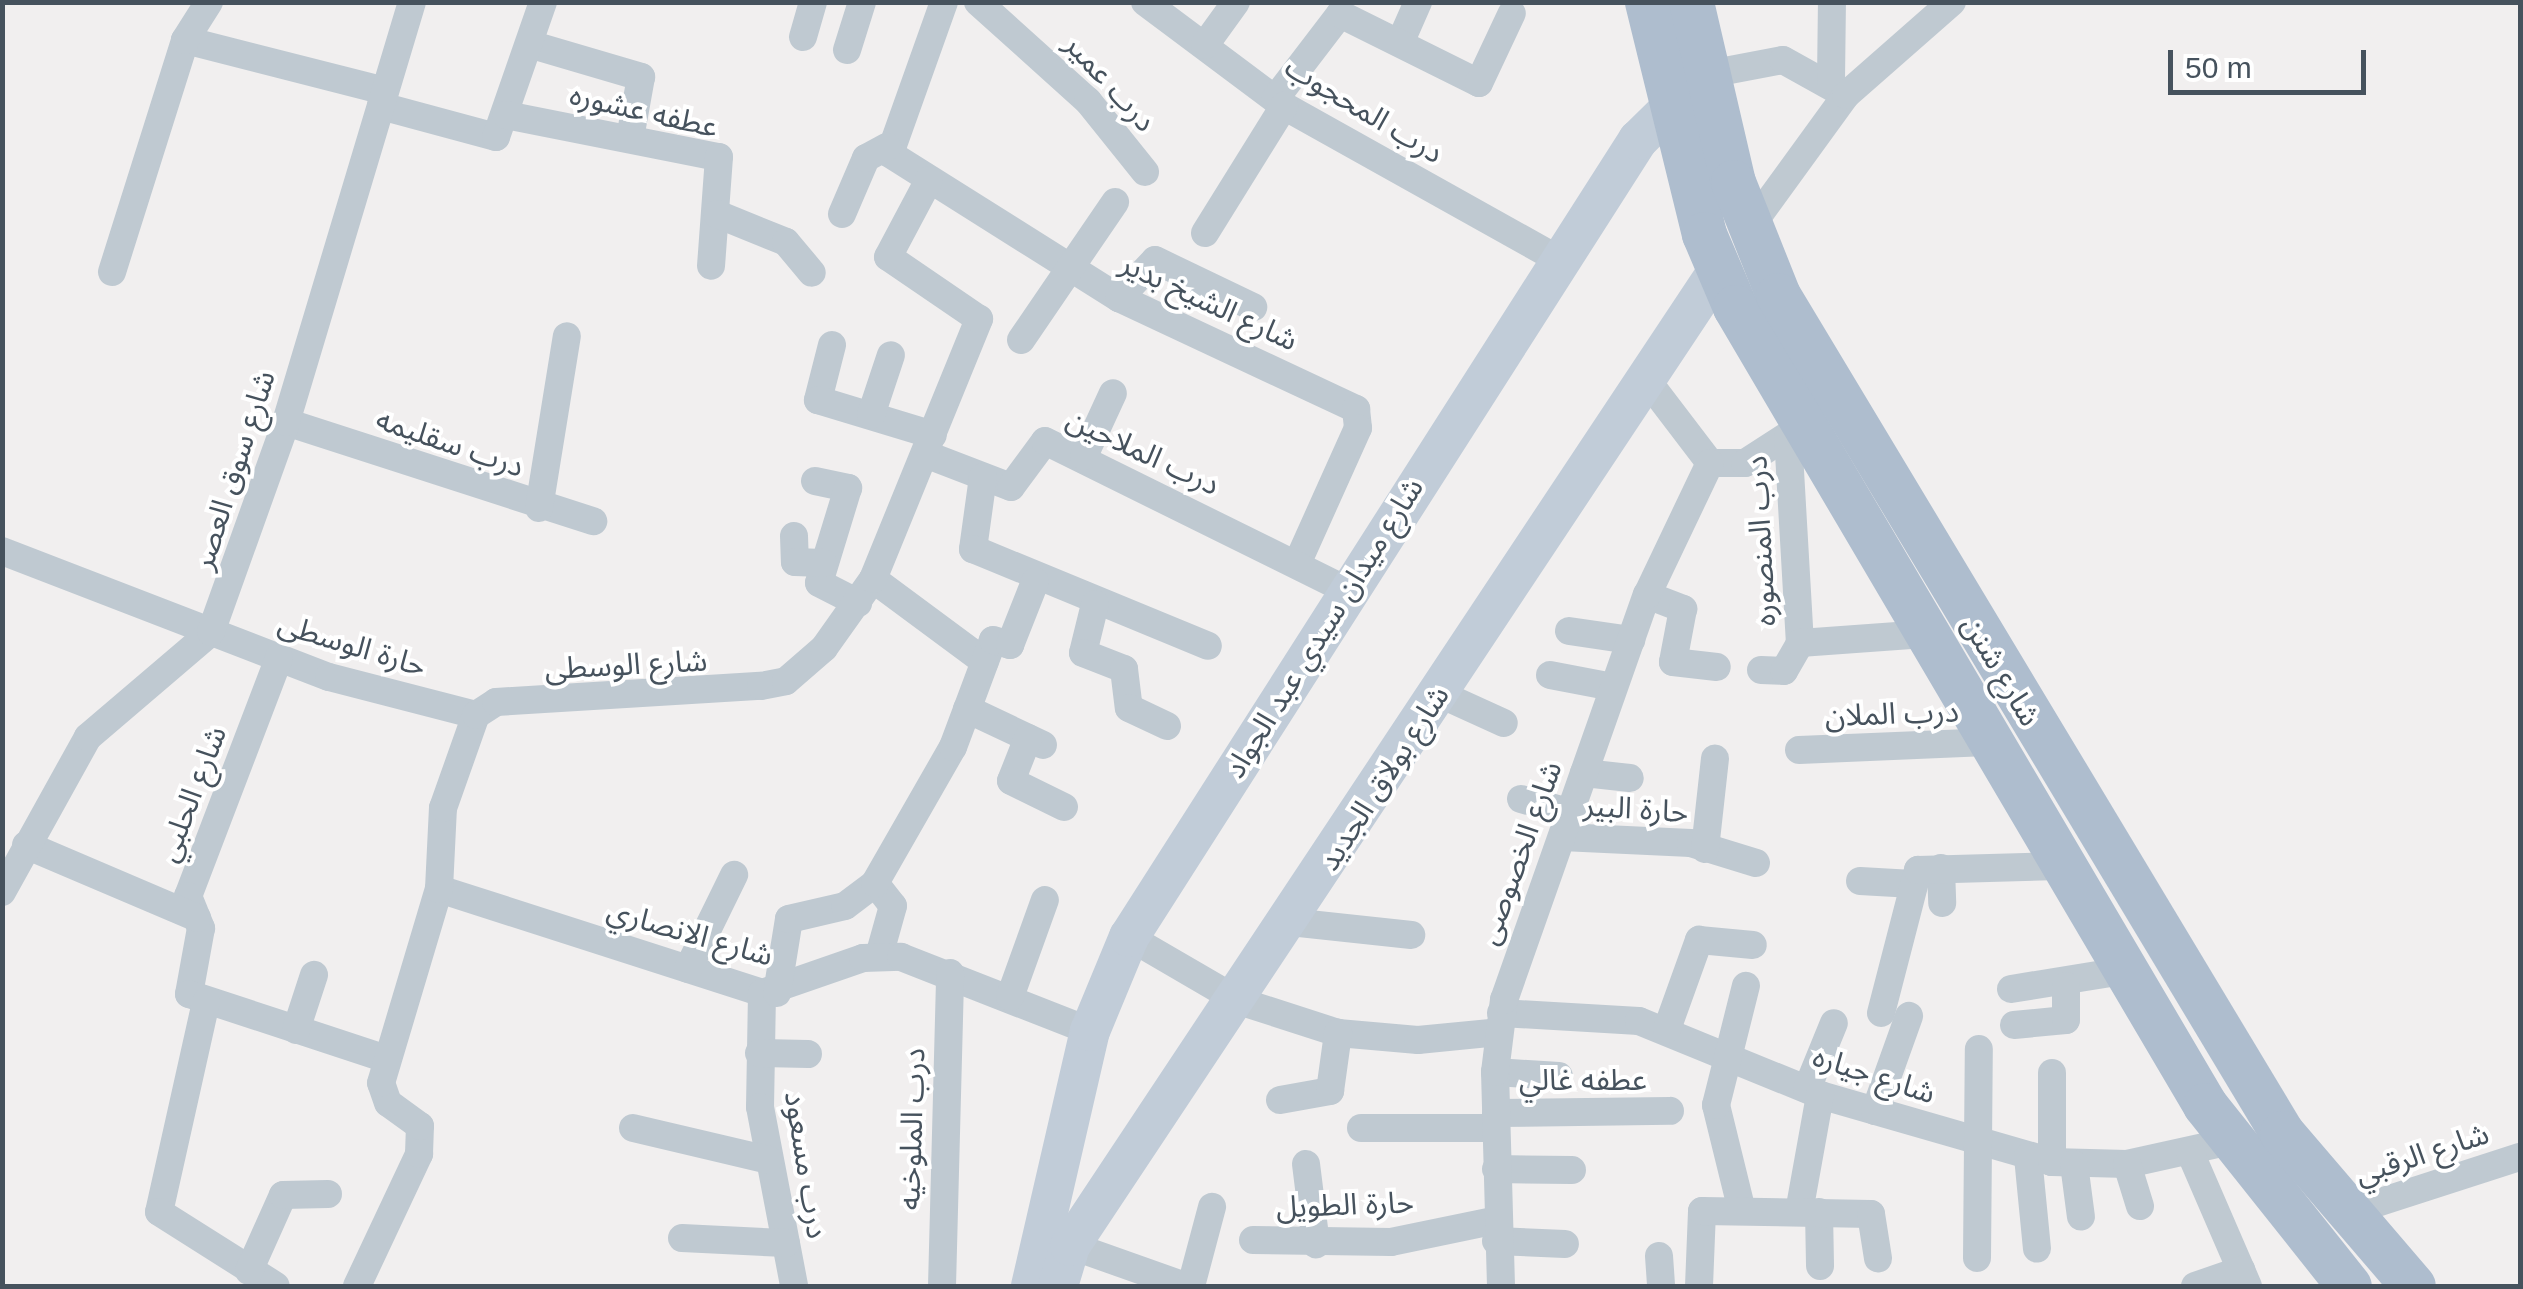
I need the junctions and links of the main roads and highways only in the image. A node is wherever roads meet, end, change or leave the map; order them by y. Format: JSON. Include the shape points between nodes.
{"nodes":[{"id":1,"x":1647,"y":2,"type":"edge"},
{"id":2,"x":1691,"y":2,"type":"edge"},
{"id":3,"x":1936,"y":564,"type":"junction"},
{"id":4,"x":1898,"y":588,"type":"junction"},
{"id":5,"x":2211,"y":1019,"type":"junction"},
{"id":6,"x":2169,"y":1043,"type":"junction"},
{"id":7,"x":2349,"y":1286,"type":"edge"},
{"id":8,"x":2413,"y":1286,"type":"edge"}],
"edges":[{"from":1,"to":4,"type":"main road","name":"شارع شنن","via":[[1717,272],[1796,431]]},
{"from":2,"to":3,"type":"main road","name":"شارع شنن","via":[[1748,230]]},
{"from":3,"to":4,"type":"main road"},
{"from":3,"to":5,"type":"main road","name":"شارع شنن"},
{"from":4,"to":6,"type":"main road","name":"شارع شنن"},
{"from":5,"to":6,"type":"main road"},
{"from":5,"to":8,"type":"main road","name":"شارع شنن","via":[[2343,1214]]},
{"from":6,"to":7,"type":"main road","name":"شارع شنن","via":[[2211,1146]]}]}
